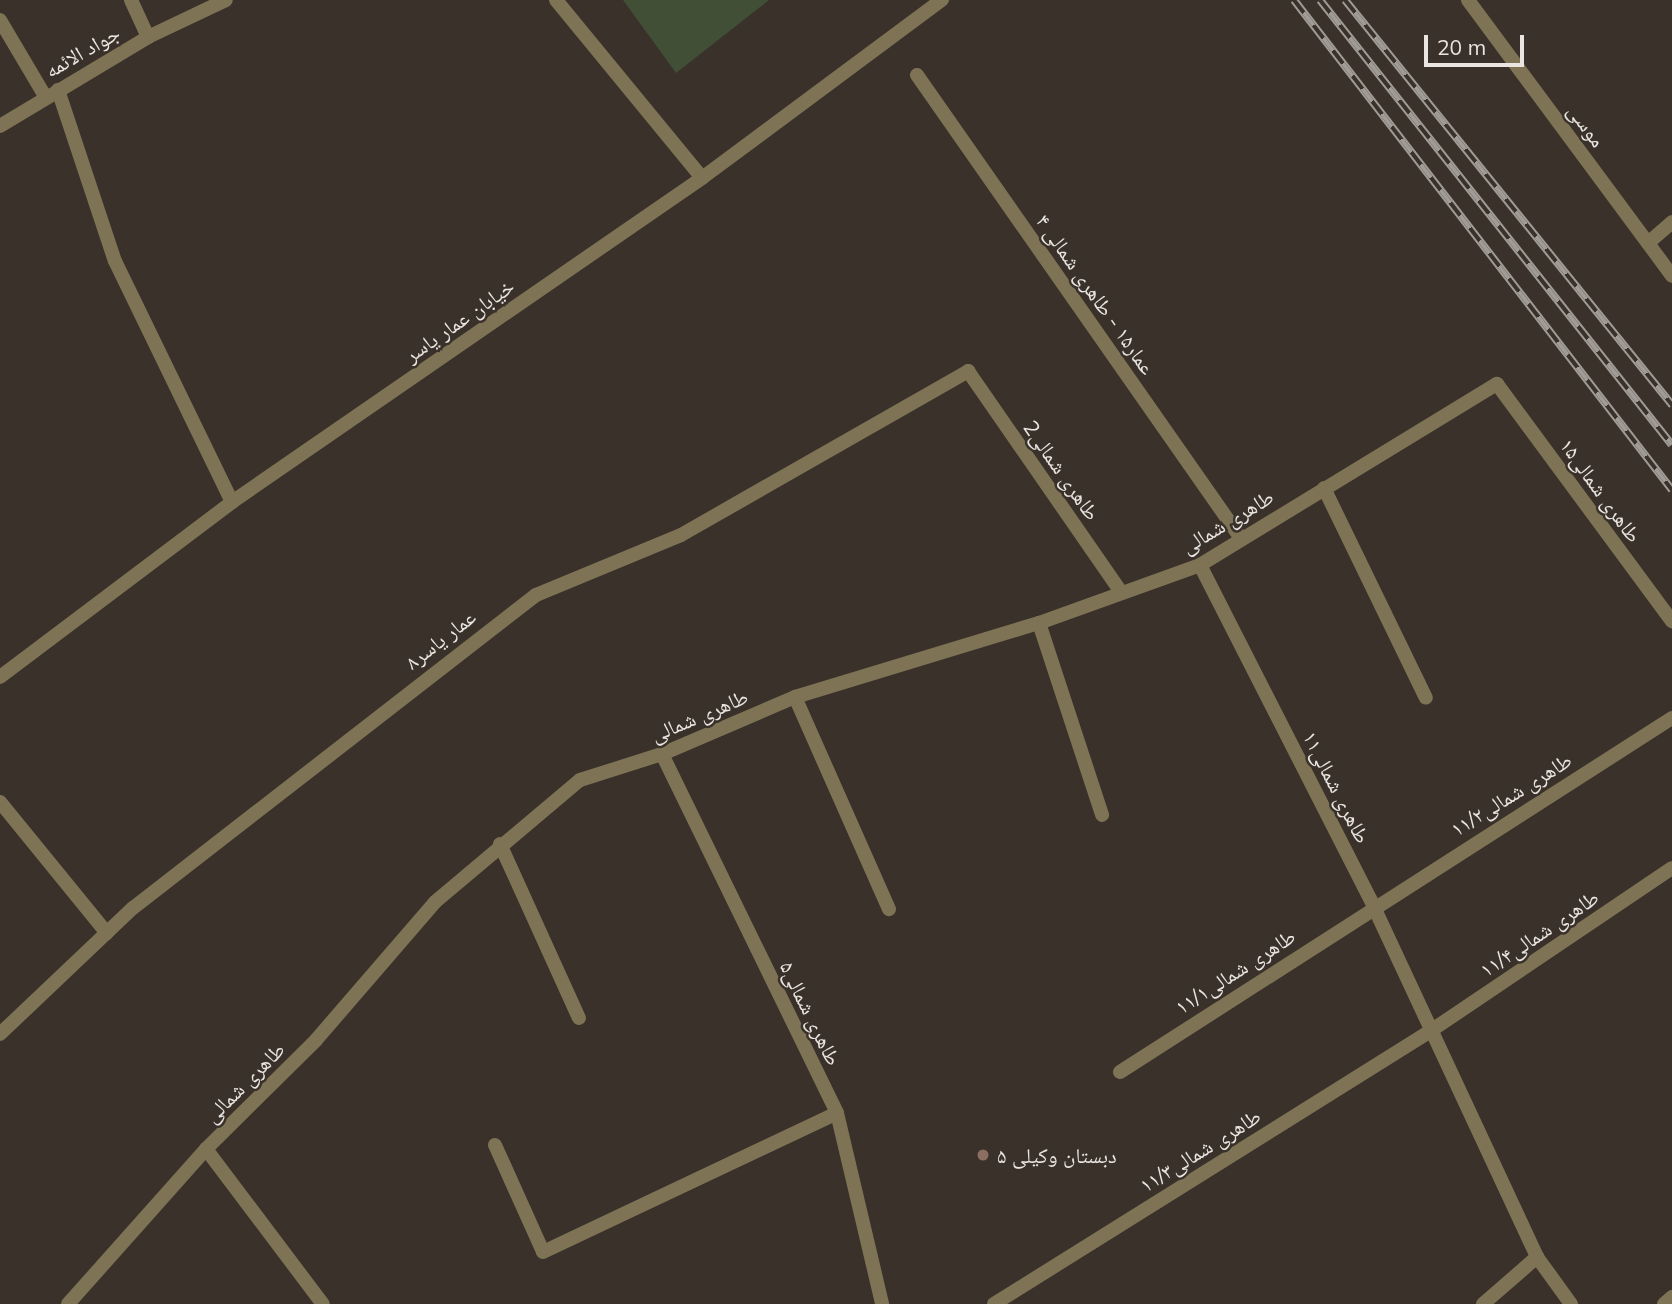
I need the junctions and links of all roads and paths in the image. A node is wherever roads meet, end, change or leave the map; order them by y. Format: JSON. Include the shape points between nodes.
{"nodes":[{"id":1,"x":131,"y":0,"type":"edge"},
{"id":2,"x":226,"y":0,"type":"edge"},
{"id":3,"x":556,"y":0,"type":"edge"},
{"id":4,"x":942,"y":0,"type":"edge"},
{"id":5,"x":1468,"y":0,"type":"edge"},
{"id":6,"x":0,"y":20,"type":"edge"},
{"id":7,"x":148,"y":37,"type":"junction"},
{"id":8,"x":917,"y":75,"type":"dead end"},
{"id":9,"x":52,"y":93,"type":"junction"},
{"id":10,"x":0,"y":125,"type":"edge"},
{"id":11,"x":702,"y":178,"type":"junction"},
{"id":12,"x":1672,"y":222,"type":"edge"},
{"id":13,"x":1647,"y":243,"type":"junction"},
{"id":14,"x":1672,"y":276,"type":"edge"},
{"id":15,"x":968,"y":371,"type":"joint"},
{"id":16,"x":1497,"y":384,"type":"joint"},
{"id":17,"x":1324,"y":488,"type":"junction"},
{"id":18,"x":232,"y":502,"type":"junction"},
{"id":19,"x":1240,"y":537,"type":"junction"},
{"id":20,"x":1200,"y":565,"type":"junction"},
{"id":21,"x":1122,"y":593,"type":"junction"},
{"id":22,"x":1672,"y":621,"type":"edge"},
{"id":23,"x":1039,"y":623,"type":"junction"},
{"id":24,"x":0,"y":677,"type":"edge"},
{"id":25,"x":795,"y":697,"type":"junction"},
{"id":26,"x":1426,"y":698,"type":"dead end"},
{"id":27,"x":1672,"y":718,"type":"edge"},
{"id":28,"x":662,"y":754,"type":"junction"},
{"id":29,"x":0,"y":802,"type":"edge"},
{"id":30,"x":1102,"y":815,"type":"dead end"},
{"id":31,"x":500,"y":844,"type":"junction"},
{"id":32,"x":1672,"y":868,"type":"edge"},
{"id":33,"x":1373,"y":905,"type":"junction"},
{"id":34,"x":889,"y":909,"type":"dead end"},
{"id":35,"x":107,"y":933,"type":"junction"},
{"id":36,"x":579,"y":1018,"type":"dead end"},
{"id":37,"x":1429,"y":1032,"type":"junction"},
{"id":38,"x":0,"y":1034,"type":"edge"},
{"id":39,"x":1120,"y":1072,"type":"dead end"},
{"id":40,"x":837,"y":1113,"type":"junction"},
{"id":41,"x":495,"y":1145,"type":"dead end"},
{"id":42,"x":206,"y":1149,"type":"junction"},
{"id":43,"x":1536,"y":1257,"type":"junction"},
{"id":44,"x":1672,"y":1297,"type":"edge"},
{"id":45,"x":68,"y":1304,"type":"edge"},
{"id":46,"x":323,"y":1304,"type":"edge"},
{"id":47,"x":882,"y":1304,"type":"edge"},
{"id":48,"x":994,"y":1304,"type":"edge"},
{"id":49,"x":1483,"y":1304,"type":"edge"},
{"id":50,"x":1571,"y":1304,"type":"edge"},
{"id":51,"x":1664,"y":1304,"type":"edge"}],
"edges":[{"from":1,"to":7,"type":"street"},
{"from":2,"to":7,"type":"street","name":"جواد الائمه"},
{"from":3,"to":11,"type":"street"},
{"from":4,"to":11,"type":"street","name":"خیابان عمار یاسر"},
{"from":5,"to":13,"type":"street","name":"موسی"},
{"from":6,"to":9,"type":"street"},
{"from":7,"to":9,"type":"street","name":"جواد الائمه"},
{"from":8,"to":19,"type":"street","name":"عمار۱۵ - طاهری شمالی ۴"},
{"from":9,"to":10,"type":"street","name":"جواد الائمه"},
{"from":9,"to":18,"type":"street","via":[[115,261]]},
{"from":11,"to":18,"type":"street","name":"خیابان عمار یاسر"},
{"from":12,"to":13,"type":"street"},
{"from":13,"to":14,"type":"street","name":"موسی"},
{"from":15,"to":21,"type":"street","name":"طاهری شمالی2"},
{"from":15,"to":35,"type":"street","name":"عمار یاسر۸","via":[[681,535],[536,594]]},
{"from":16,"to":17,"type":"street","name":"طاهری شمالی"},
{"from":16,"to":22,"type":"street","name":"طاهری شمالی۱۵"},
{"from":17,"to":19,"type":"street","name":"طاهری شمالی"},
{"from":17,"to":26,"type":"street"},
{"from":18,"to":24,"type":"street","name":"خیابان عمار یاسر"},
{"from":19,"to":20,"type":"street","name":"طاهری شمالی"},
{"from":20,"to":21,"type":"street","name":"طاهری شمالی"},
{"from":20,"to":33,"type":"street","name":"طاهری شمالی۱۱"},
{"from":21,"to":23,"type":"street","name":"طاهری شمالی"},
{"from":23,"to":25,"type":"street","name":"طاهری شمالی"},
{"from":23,"to":30,"type":"street"},
{"from":25,"to":28,"type":"street","name":"طاهری شمالی"},
{"from":25,"to":34,"type":"street"},
{"from":27,"to":33,"type":"street","name":"طاهری شمالی۱۱/۲"},
{"from":28,"to":31,"type":"street","name":"طاهری شمالی","via":[[580,780]]},
{"from":28,"to":40,"type":"street","name":"طاهری شمالی۵"},
{"from":29,"to":35,"type":"street"},
{"from":31,"to":36,"type":"street"},
{"from":31,"to":42,"type":"street","name":"طاهری شمالی","via":[[435,902],[316,1040]]},
{"from":32,"to":37,"type":"street","name":"طاهری شمالی۱۱/۴"},
{"from":33,"to":37,"type":"street","name":"طاهری شمالی۱۱"},
{"from":33,"to":39,"type":"street","name":"طاهری شمالی۱۱/۱"},
{"from":35,"to":38,"type":"street","name":"عمار یاسر۸"},
{"from":37,"to":43,"type":"street","name":"طاهری شمالی۱۱"},
{"from":37,"to":48,"type":"street","name":"طاهری شمالی۱۱/۳"},
{"from":40,"to":41,"type":"street","via":[[543,1252]]},
{"from":40,"to":47,"type":"street","name":"طاهری شمالی۵"},
{"from":42,"to":45,"type":"street","name":"طاهری شمالی"},
{"from":42,"to":46,"type":"street"},
{"from":43,"to":49,"type":"street"},
{"from":43,"to":50,"type":"street","name":"طاهری شمالی۱۱"},
{"from":44,"to":51,"type":"street"}]}
